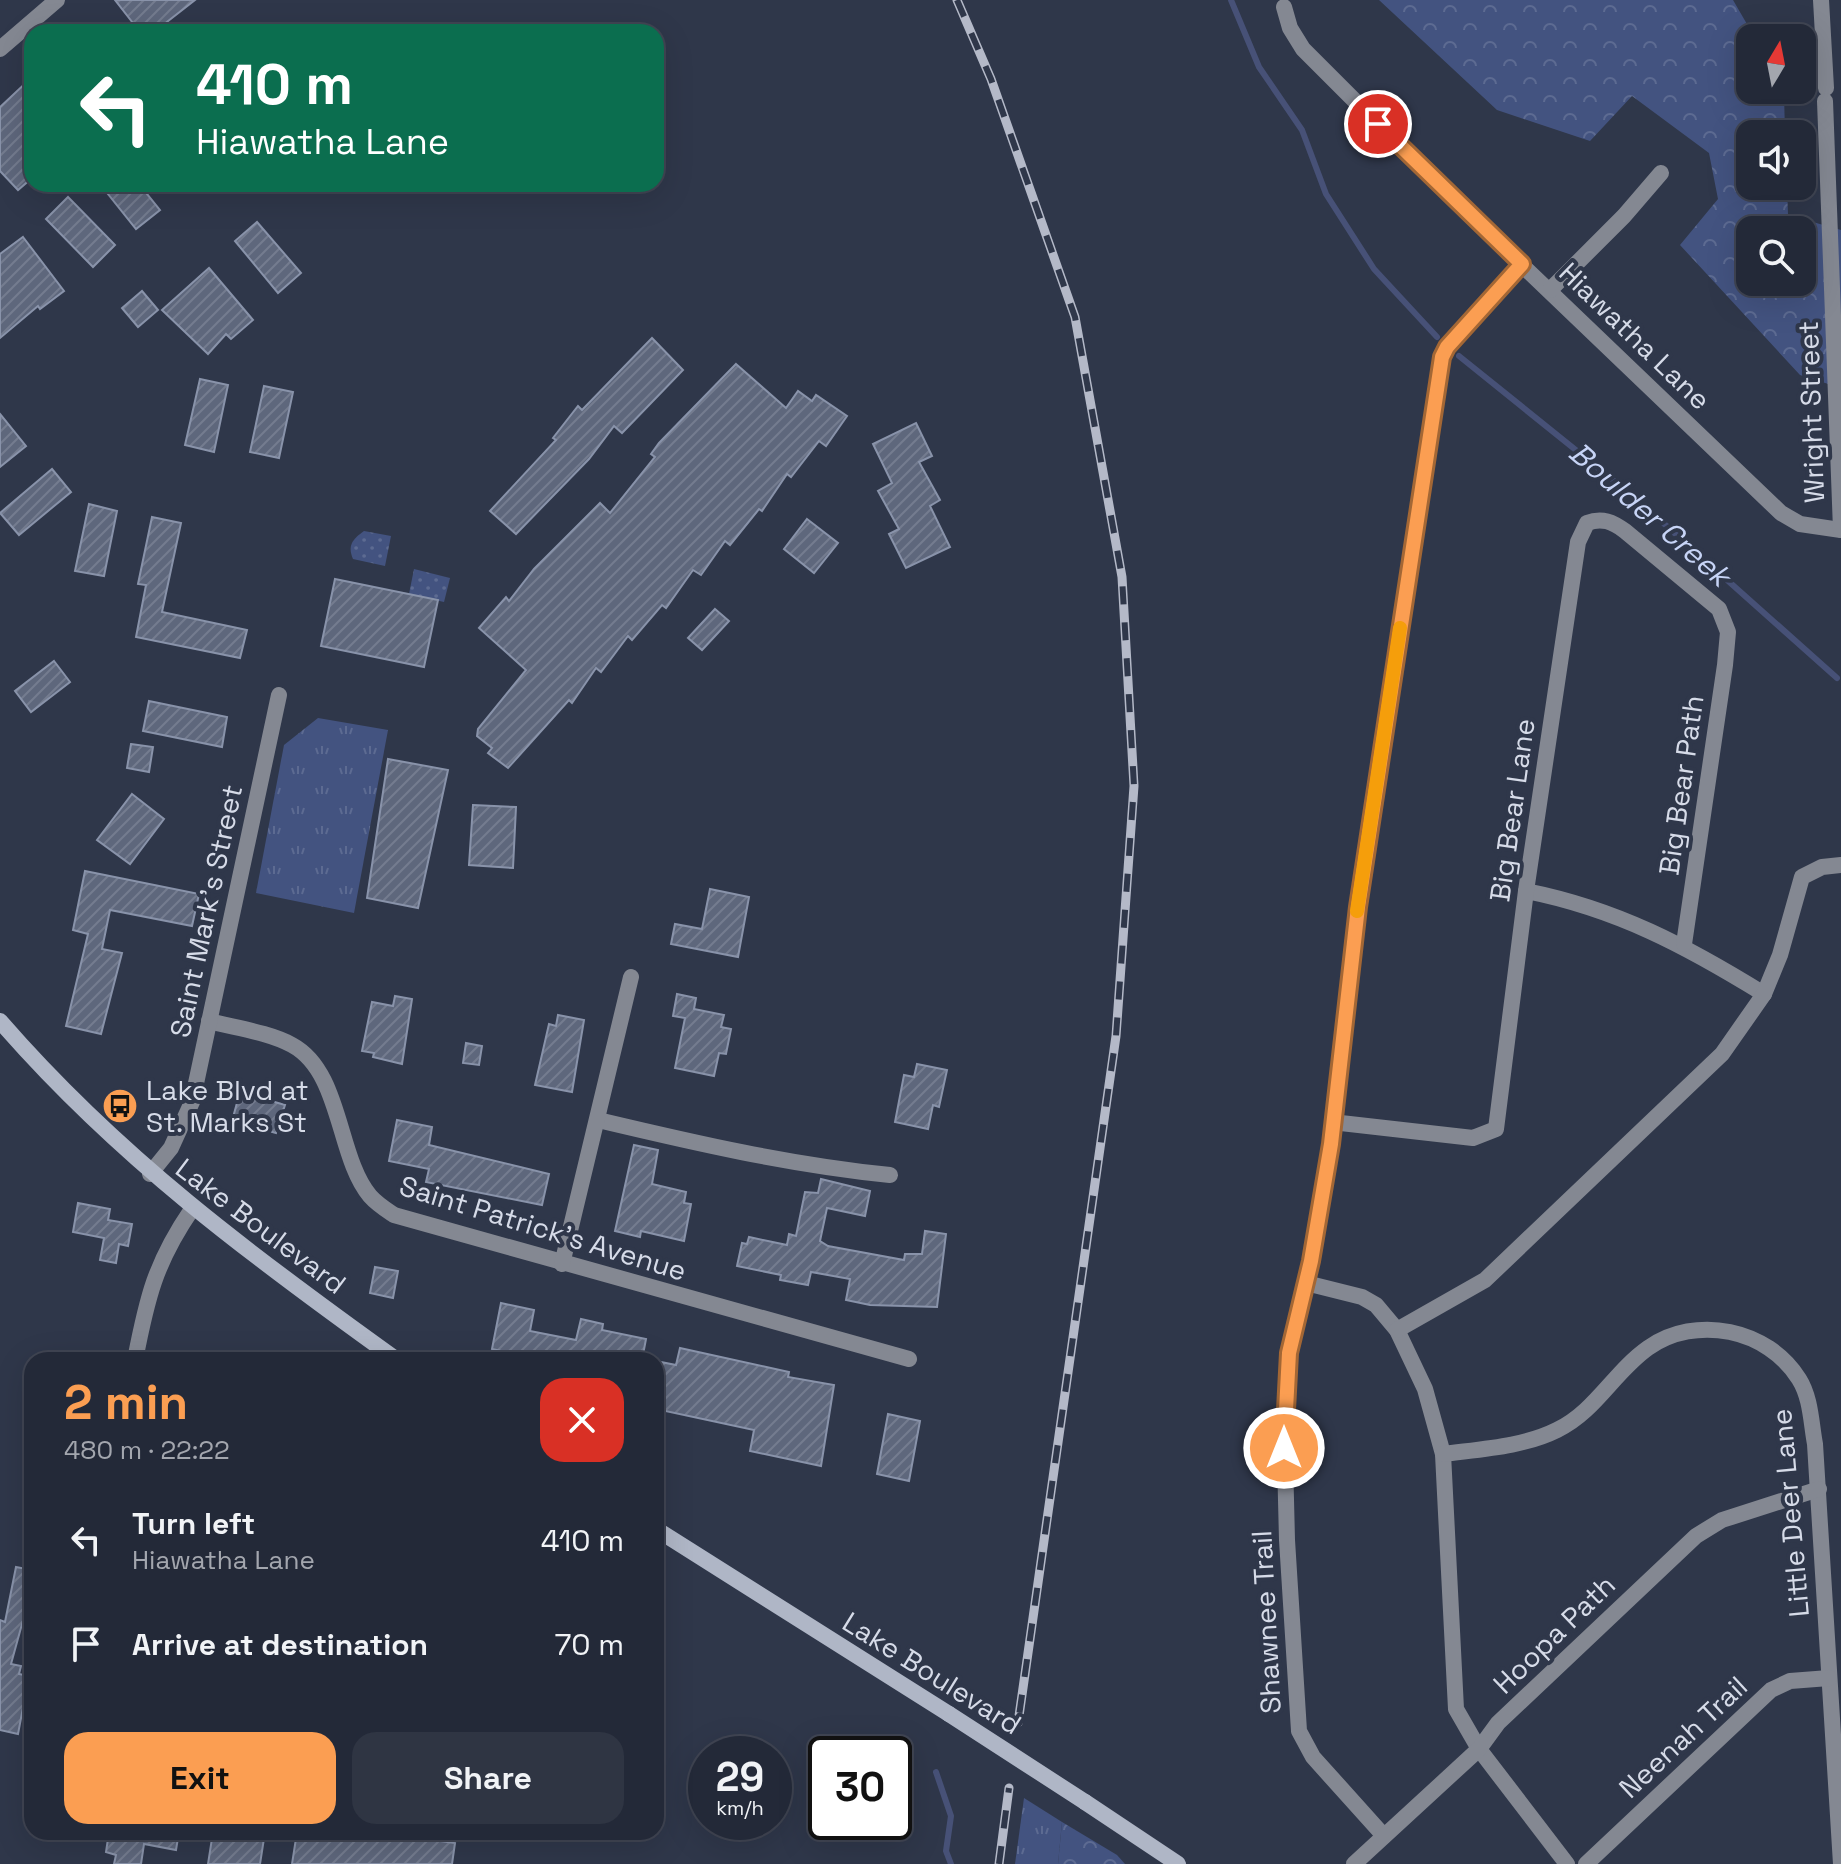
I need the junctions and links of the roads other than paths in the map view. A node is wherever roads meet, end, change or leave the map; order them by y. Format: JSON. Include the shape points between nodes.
{"nodes":[{"id":1,"x":57,"y":0,"type":"edge"},
{"id":2,"x":1821,"y":0,"type":"edge"},
{"id":3,"x":1284,"y":7,"type":"dead end"},
{"id":4,"x":29,"y":24,"type":"edge"},
{"id":5,"x":24,"y":28,"type":"edge"},
{"id":6,"x":0,"y":49,"type":"edge"},
{"id":7,"x":1661,"y":173,"type":"dead end"},
{"id":8,"x":1522,"y":264,"type":"junction"},
{"id":9,"x":1550,"y":290,"type":"junction"},
{"id":10,"x":1841,"y":530,"type":"edge"},
{"id":11,"x":1728,"y":632,"type":"joint"},
{"id":12,"x":279,"y":695,"type":"dead end"},
{"id":13,"x":1841,"y":865,"type":"edge"},
{"id":14,"x":1526,"y":891,"type":"junction"},
{"id":15,"x":1684,"y":944,"type":"junction"},
{"id":16,"x":631,"y":977,"type":"dead end"},
{"id":17,"x":1764,"y":994,"type":"junction"},
{"id":18,"x":0,"y":1021,"type":"edge"},
{"id":19,"x":209,"y":1021,"type":"junction"},
{"id":20,"x":598,"y":1120,"type":"junction"},
{"id":21,"x":1332,"y":1122,"type":"junction"},
{"id":22,"x":150,"y":1174,"type":"junction"},
{"id":23,"x":890,"y":1175,"type":"dead end"},
{"id":24,"x":192,"y":1209,"type":"junction"},
{"id":25,"x":562,"y":1264,"type":"junction"},
{"id":26,"x":1306,"y":1283,"type":"junction"},
{"id":27,"x":1397,"y":1330,"type":"junction"},
{"id":28,"x":137,"y":1352,"type":"edge"},
{"id":29,"x":386,"y":1352,"type":"edge"},
{"id":30,"x":909,"y":1359,"type":"dead end"},
{"id":31,"x":1443,"y":1454,"type":"junction"},
{"id":32,"x":1819,"y":1489,"type":"junction"},
{"id":33,"x":664,"y":1534,"type":"edge"},
{"id":34,"x":1829,"y":1678,"type":"junction"},
{"id":35,"x":1479,"y":1749,"type":"junction"},
{"id":36,"x":1384,"y":1836,"type":"junction"},
{"id":37,"x":1178,"y":1864,"type":"edge"},
{"id":38,"x":1354,"y":1864,"type":"edge"},
{"id":39,"x":1567,"y":1864,"type":"edge"},
{"id":40,"x":1586,"y":1864,"type":"edge"},
{"id":41,"x":1841,"y":1864,"type":"edge"}],
"edges":[{"from":1,"to":4,"type":"street"},
{"from":2,"to":10,"type":"street","name":"Wright Street"},
{"from":3,"to":8,"type":"street","name":"Hiawatha Lane","via":[[1303,49]]},
{"from":5,"to":6,"type":"street"},
{"from":7,"to":9,"type":"street"},
{"from":8,"to":9,"type":"street","name":"Hiawatha Lane"},
{"from":8,"to":21,"type":"street","name":"Shawnee Trail","via":[[1442,357],[1358,907]]},
{"from":9,"to":10,"type":"street","name":"Hiawatha Lane","via":[[1781,513],[1800,524]]},
{"from":11,"to":14,"type":"street","name":"Big Bear Lane","via":[[1719,609],[1625,531],[1613,522],[1587,523],[1578,542]]},
{"from":11,"to":15,"type":"street","name":"Big Bear Path"},
{"from":12,"to":19,"type":"street","name":"Saint Mark's Street"},
{"from":13,"to":17,"type":"street","via":[[1802,877]]},
{"from":14,"to":15,"type":"street","via":[[1561,898]]},
{"from":14,"to":21,"type":"street","name":"Big Bear Lane","via":[[1496,1129],[1473,1138]]},
{"from":15,"to":17,"type":"street"},
{"from":16,"to":20,"type":"street"},
{"from":17,"to":27,"type":"street","via":[[1722,1054],[1485,1280]]},
{"from":18,"to":22,"type":"main road","name":"Lake Boulevard"},
{"from":19,"to":22,"type":"street","name":"Saint Mark's Street","via":[[192,1102],[171,1148]]},
{"from":19,"to":25,"type":"street","name":"Saint Patrick's Avenue","via":[[284,1042],[305,1055],[320,1075],[364,1187],[378,1205],[394,1215]]},
{"from":20,"to":23,"type":"street","via":[[746,1155]]},
{"from":20,"to":25,"type":"street"},
{"from":21,"to":26,"type":"street","name":"Shawnee Trail"},
{"from":22,"to":24,"type":"main road","name":"Lake Boulevard"},
{"from":24,"to":28,"type":"street","via":[[153,1277]]},
{"from":24,"to":29,"type":"main road","name":"Lake Boulevard"},
{"from":25,"to":30,"type":"street","name":"Saint Patrick's Avenue"},
{"from":26,"to":27,"type":"street","via":[[1362,1297]]},
{"from":26,"to":36,"type":"street","name":"Shawnee Trail","via":[[1289,1353],[1284,1419],[1299,1731],[1313,1757]]},
{"from":27,"to":31,"type":"street","via":[[1425,1389]]},
{"from":31,"to":32,"type":"street","name":"Little Deer Lane","via":[[1502,1446],[1558,1430],[1582,1415],[1650,1346],[1676,1335],[1718,1330],[1758,1341],[1789,1364],[1801,1381]]},
{"from":31,"to":35,"type":"street","via":[[1454,1695],[1460,1720]]},
{"from":32,"to":34,"type":"street","name":"Little Deer Lane"},
{"from":32,"to":35,"type":"street","name":"Hoopa Path","via":[[1722,1520],[1696,1536],[1498,1723]]},
{"from":33,"to":37,"type":"main road","name":"Lake Boulevard","bridge":true},
{"from":34,"to":40,"type":"street","name":"Neenah Trail","via":[[1790,1681],[1771,1690]]},
{"from":34,"to":41,"type":"street","name":"Little Deer Lane"},
{"from":35,"to":36,"type":"street","name":"Hoopa Path"},
{"from":35,"to":39,"type":"street"},
{"from":36,"to":38,"type":"street","name":"Hoopa Path"}]}
